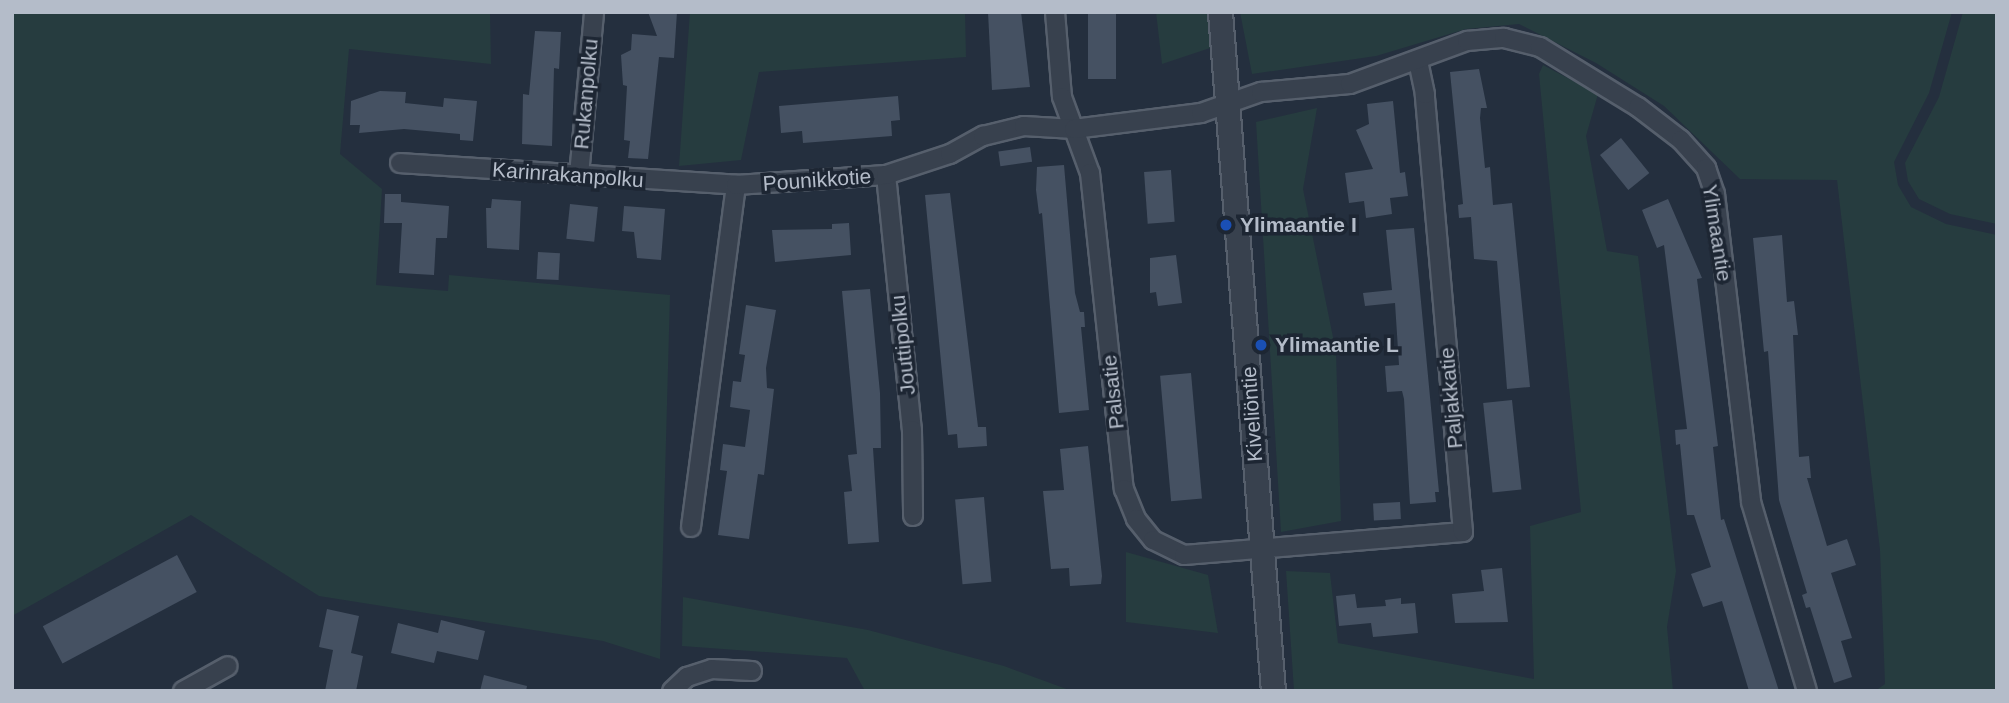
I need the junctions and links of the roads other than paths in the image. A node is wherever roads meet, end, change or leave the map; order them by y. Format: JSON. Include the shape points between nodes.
{"nodes":[{"id":1,"x":594,"y":12,"type":"edge"},
{"id":2,"x":1055,"y":12,"type":"edge"},
{"id":3,"x":1220,"y":12,"type":"edge"},
{"id":4,"x":1418,"y":62,"type":"junction"},
{"id":5,"x":1230,"y":104,"type":"junction"},
{"id":6,"x":1074,"y":129,"type":"junction"},
{"id":7,"x":400,"y":163,"type":"dead end"},
{"id":8,"x":579,"y":175,"type":"junction"},
{"id":9,"x":886,"y":175,"type":"junction"},
{"id":10,"x":736,"y":185,"type":"junction"},
{"id":11,"x":914,"y":516,"type":"dead end"},
{"id":12,"x":691,"y":527,"type":"dead end"},
{"id":13,"x":1261,"y":551,"type":"junction"},
{"id":14,"x":228,"y":666,"type":"dead end"},
{"id":15,"x":752,"y":671,"type":"dead end"},
{"id":16,"x":183,"y":691,"type":"edge"},
{"id":17,"x":672,"y":691,"type":"edge"},
{"id":18,"x":1273,"y":691,"type":"edge"},
{"id":19,"x":1807,"y":691,"type":"edge"}],
"edges":[{"from":1,"to":8,"type":"street","name":"Rukanpolku"},
{"from":2,"to":6,"type":"street","name":"Palsatie","via":[[1062,97]]},
{"from":3,"to":5,"type":"street","name":"Kiveliöntie"},
{"from":4,"to":5,"type":"street","name":"Ylimaantie","via":[[1350,84],[1261,92]]},
{"from":4,"to":13,"type":"street","name":"Paljakkatie","via":[[1463,532]]},
{"from":4,"to":19,"type":"street","name":"Ylimaantie","via":[[1467,41],[1504,38],[1540,47],[1638,107],[1681,140],[1706,168],[1715,194],[1751,502]]},
{"from":5,"to":6,"type":"street","name":"Pounikkotie","via":[[1201,113]]},
{"from":5,"to":13,"type":"street","name":"Kiveliöntie"},
{"from":6,"to":9,"type":"street","name":"Pounikkotie","via":[[1024,126],[983,136],[950,154]]},
{"from":6,"to":13,"type":"street","name":"Palsatie","via":[[1090,173],[1124,488],[1136,519],[1153,540],[1184,555]]},
{"from":7,"to":8,"type":"street","name":"Karinrakanpolku"},
{"from":8,"to":10,"type":"street","name":"Karinrakanpolku"},
{"from":9,"to":10,"type":"street","name":"Pounikkotie"},
{"from":9,"to":11,"type":"street","name":"Jouttipolku","via":[[912,430]]},
{"from":10,"to":12,"type":"street","name":"Pounikkotie"},
{"from":13,"to":18,"type":"street","name":"Kiveliöntie"},
{"from":14,"to":16,"type":"street"},
{"from":15,"to":17,"type":"street","via":[[712,669],[687,677]]}]}
